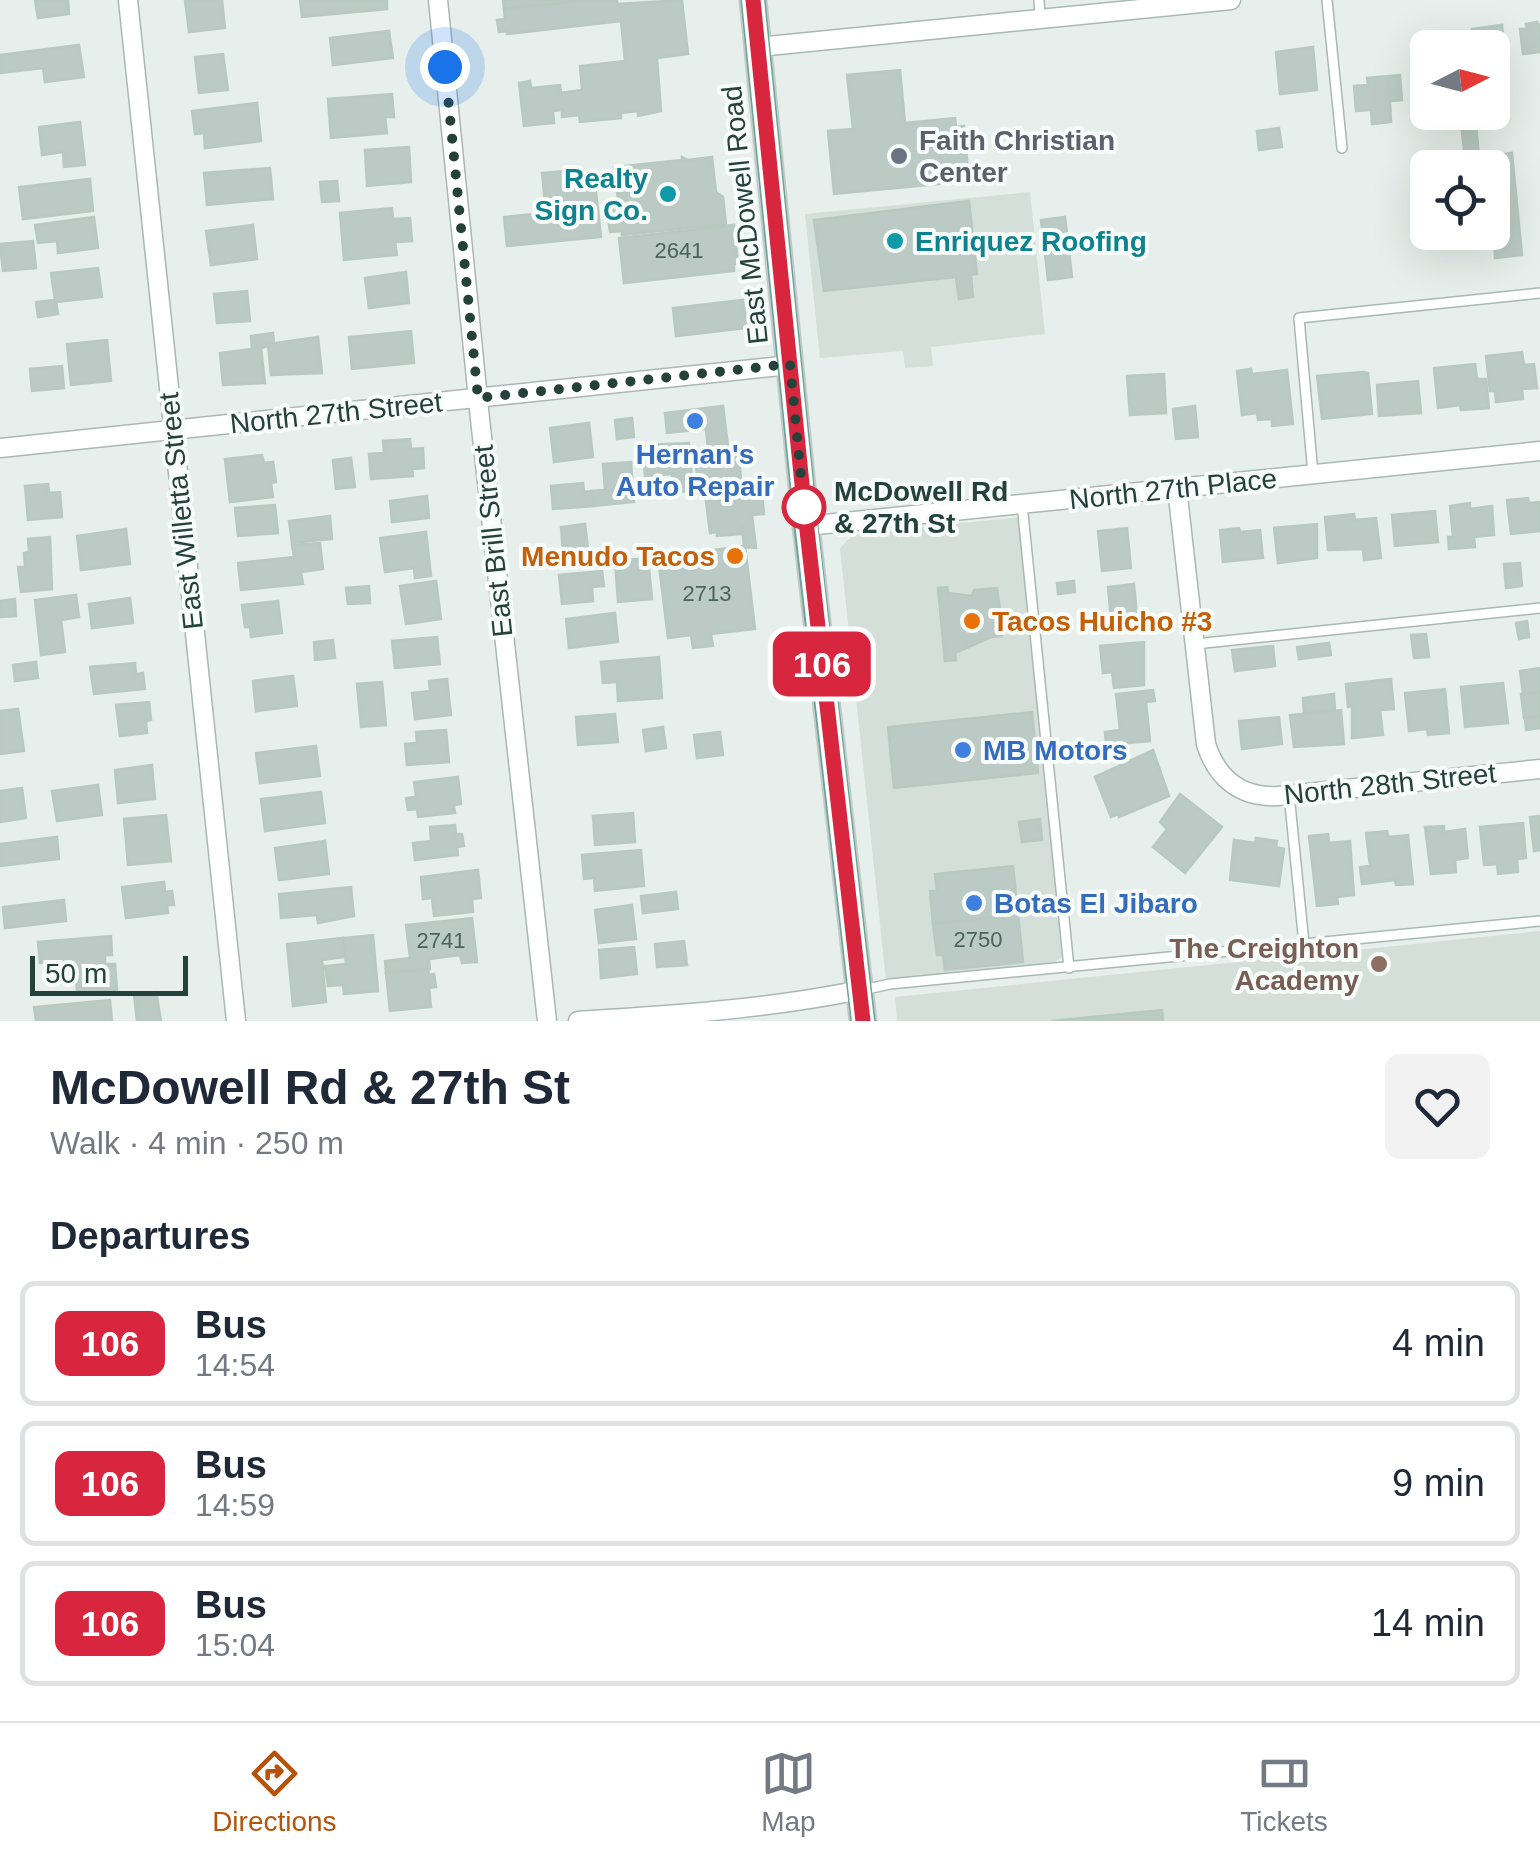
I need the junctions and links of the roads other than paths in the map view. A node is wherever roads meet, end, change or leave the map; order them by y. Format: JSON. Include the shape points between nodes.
{"nodes":[{"id":1,"x":128,"y":0,"type":"edge"},
{"id":2,"x":438,"y":0,"type":"edge"},
{"id":3,"x":753,"y":0,"type":"edge"},
{"id":4,"x":1231,"y":0,"type":"edge"},
{"id":5,"x":1327,"y":0,"type":"edge"},
{"id":6,"x":1040,"y":9,"type":"edge"},
{"id":7,"x":758,"y":47,"type":"junction"},
{"id":8,"x":1342,"y":148,"type":"dead end"},
{"id":9,"x":1540,"y":294,"type":"edge"},
{"id":10,"x":790,"y":364,"type":"junction"},
{"id":11,"x":478,"y":398,"type":"junction"},
{"id":12,"x":172,"y":430,"type":"junction"},
{"id":13,"x":0,"y":448,"type":"edge"},
{"id":14,"x":1540,"y":451,"type":"edge"},
{"id":15,"x":1313,"y":474,"type":"junction"},
{"id":16,"x":1177,"y":488,"type":"junction"},
{"id":17,"x":1022,"y":504,"type":"junction"},
{"id":18,"x":806,"y":526,"type":"junction"},
{"id":19,"x":1540,"y":608,"type":"edge"},
{"id":20,"x":1194,"y":644,"type":"junction"},
{"id":21,"x":1540,"y":768,"type":"edge"},
{"id":22,"x":1289,"y":794,"type":"junction"},
{"id":23,"x":1540,"y":920,"type":"edge"},
{"id":24,"x":1304,"y":944,"type":"junction"},
{"id":25,"x":1069,"y":968,"type":"junction"},
{"id":26,"x":860,"y":990,"type":"junction"},
{"id":27,"x":236,"y":1021,"type":"edge"},
{"id":28,"x":547,"y":1021,"type":"edge"},
{"id":29,"x":578,"y":1021,"type":"edge"},
{"id":30,"x":863,"y":1021,"type":"edge"}],
"edges":[{"from":1,"to":12,"type":"street","name":"East Willetta Street"},
{"from":2,"to":11,"type":"street","name":"East Brill Street"},
{"from":3,"to":7,"type":"main road","name":"East McDowell Road"},
{"from":4,"to":6,"type":"street"},
{"from":5,"to":8,"type":"lane"},
{"from":6,"to":7,"type":"street"},
{"from":7,"to":10,"type":"main road","name":"East McDowell Road"},
{"from":9,"to":15,"type":"lane","via":[[1298,318]]},
{"from":10,"to":11,"type":"street","name":"North 27th Street"},
{"from":10,"to":18,"type":"main road","name":"East McDowell Road"},
{"from":11,"to":12,"type":"street","name":"North 27th Street"},
{"from":11,"to":28,"type":"street","name":"East Brill Street"},
{"from":12,"to":13,"type":"street","name":"North 27th Street"},
{"from":12,"to":27,"type":"street","name":"East Willetta Street"},
{"from":14,"to":15,"type":"street","name":"North 27th Place"},
{"from":15,"to":16,"type":"street","name":"North 27th Place"},
{"from":16,"to":17,"type":"street","name":"North 27th Place"},
{"from":16,"to":20,"type":"street"},
{"from":17,"to":18,"type":"street","name":"North 27th Place"},
{"from":17,"to":25,"type":"lane"},
{"from":18,"to":26,"type":"main road","name":"East McDowell Road"},
{"from":19,"to":20,"type":"lane"},
{"from":20,"to":22,"type":"street","name":"North 28th Street","via":[[1206,744],[1222,777],[1260,797]]},
{"from":21,"to":22,"type":"street","name":"North 28th Street"},
{"from":22,"to":24,"type":"lane"},
{"from":23,"to":24,"type":"lane"},
{"from":24,"to":25,"type":"lane"},
{"from":25,"to":26,"type":"lane"},
{"from":26,"to":29,"type":"street"},
{"from":26,"to":30,"type":"main road","name":"East McDowell Road"}]}
